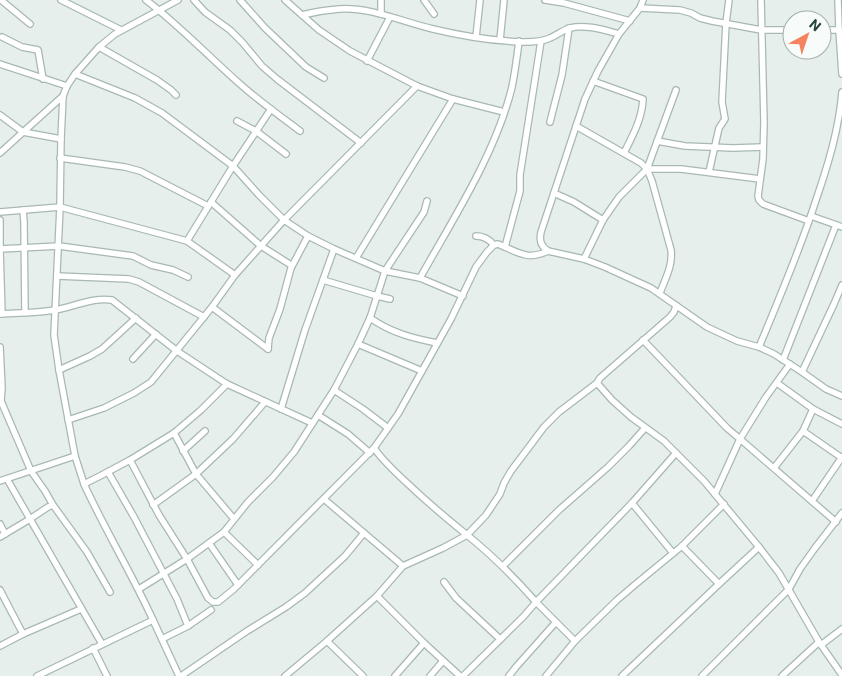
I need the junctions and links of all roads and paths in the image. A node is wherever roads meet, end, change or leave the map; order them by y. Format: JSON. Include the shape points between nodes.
{"nodes":[{"id":1,"x":1,"y":0,"type":"edge"},
{"id":2,"x":61,"y":0,"type":"edge"},
{"id":3,"x":146,"y":0,"type":"edge"},
{"id":4,"x":178,"y":0,"type":"edge"},
{"id":5,"x":194,"y":0,"type":"edge"},
{"id":6,"x":240,"y":0,"type":"edge"},
{"id":7,"x":285,"y":0,"type":"edge"},
{"id":8,"x":381,"y":0,"type":"edge"},
{"id":9,"x":424,"y":0,"type":"edge"},
{"id":10,"x":480,"y":0,"type":"edge"},
{"id":11,"x":504,"y":0,"type":"edge"},
{"id":12,"x":545,"y":0,"type":"edge"},
{"id":13,"x":643,"y":0,"type":"edge"},
{"id":14,"x":729,"y":0,"type":"edge"},
{"id":15,"x":760,"y":0,"type":"edge"},
{"id":16,"x":838,"y":0,"type":"edge"},
{"id":17,"x":640,"y":8,"type":"junction"},
{"id":18,"x":158,"y":10,"type":"junction"},
{"id":19,"x":381,"y":14,"type":"junction"},
{"id":20,"x":434,"y":14,"type":"dead end"},
{"id":21,"x":302,"y":15,"type":"junction"},
{"id":22,"x":390,"y":17,"type":"junction"},
{"id":23,"x":630,"y":21,"type":"junction"},
{"id":24,"x":726,"y":23,"type":"junction"},
{"id":25,"x":30,"y":24,"type":"dead end"},
{"id":26,"x":569,"y":28,"type":"junction"},
{"id":27,"x":121,"y":30,"type":"junction"},
{"id":28,"x":761,"y":30,"type":"junction"},
{"id":29,"x":782,"y":30,"type":"edge"},
{"id":30,"x":832,"y":30,"type":"edge"},
{"id":31,"x":838,"y":30,"type":"junction"},
{"id":32,"x":619,"y":34,"type":"junction"},
{"id":33,"x":2,"y":37,"type":"dead end"},
{"id":34,"x":476,"y":37,"type":"junction"},
{"id":35,"x":500,"y":40,"type":"junction"},
{"id":36,"x":541,"y":41,"type":"junction"},
{"id":37,"x":518,"y":42,"type":"junction"},
{"id":38,"x":99,"y":47,"type":"junction"},
{"id":39,"x":367,"y":61,"type":"junction"},
{"id":40,"x":0,"y":64,"type":"edge"},
{"id":41,"x":75,"y":74,"type":"junction"},
{"id":42,"x":842,"y":74,"type":"edge"},
{"id":43,"x":324,"y":78,"type":"dead end"},
{"id":44,"x":43,"y":79,"type":"junction"},
{"id":45,"x":593,"y":81,"type":"junction"},
{"id":46,"x":67,"y":86,"type":"junction"},
{"id":47,"x":418,"y":86,"type":"junction"},
{"id":48,"x":676,"y":90,"type":"dead end"},
{"id":49,"x":842,"y":92,"type":"edge"},
{"id":50,"x":176,"y":95,"type":"dead end"},
{"id":51,"x":62,"y":96,"type":"junction"},
{"id":52,"x":454,"y":99,"type":"junction"},
{"id":53,"x":271,"y":109,"type":"junction"},
{"id":54,"x":504,"y":112,"type":"junction"},
{"id":55,"x":0,"y":115,"type":"edge"},
{"id":56,"x":237,"y":121,"type":"dead end"},
{"id":57,"x":840,"y":121,"type":"edge"},
{"id":58,"x":550,"y":122,"type":"dead end"},
{"id":59,"x":576,"y":126,"type":"junction"},
{"id":60,"x":256,"y":131,"type":"junction"},
{"id":61,"x":300,"y":131,"type":"dead end"},
{"id":62,"x":23,"y":132,"type":"junction"},
{"id":63,"x":61,"y":139,"type":"junction"},
{"id":64,"x":657,"y":141,"type":"junction"},
{"id":65,"x":361,"y":143,"type":"junction"},
{"id":66,"x":714,"y":147,"type":"junction"},
{"id":67,"x":763,"y":147,"type":"junction"},
{"id":68,"x":0,"y":153,"type":"edge"},
{"id":69,"x":624,"y":153,"type":"junction"},
{"id":70,"x":286,"y":154,"type":"dead end"},
{"id":71,"x":60,"y":158,"type":"junction"},
{"id":72,"x":233,"y":166,"type":"junction"},
{"id":73,"x":647,"y":169,"type":"junction"},
{"id":74,"x":709,"y":172,"type":"junction"},
{"id":75,"x":760,"y":178,"type":"junction"},
{"id":76,"x":554,"y":193,"type":"junction"},
{"id":77,"x":427,"y":201,"type":"dead end"},
{"id":78,"x":210,"y":204,"type":"junction"},
{"id":79,"x":60,"y":207,"type":"junction"},
{"id":80,"x":23,"y":210,"type":"junction"},
{"id":81,"x":0,"y":212,"type":"edge"},
{"id":82,"x":810,"y":218,"type":"junction"},
{"id":83,"x":0,"y":220,"type":"edge"},
{"id":84,"x":284,"y":220,"type":"junction"},
{"id":85,"x":603,"y":220,"type":"junction"},
{"id":86,"x":839,"y":226,"type":"edge"},
{"id":87,"x":308,"y":236,"type":"junction"},
{"id":88,"x":476,"y":236,"type":"dead end"},
{"id":89,"x":187,"y":241,"type":"junction"},
{"id":90,"x":494,"y":245,"type":"junction"},
{"id":91,"x":59,"y":246,"type":"junction"},
{"id":92,"x":260,"y":246,"type":"junction"},
{"id":93,"x":505,"y":247,"type":"junction"},
{"id":94,"x":25,"y":248,"type":"junction"},
{"id":95,"x":0,"y":249,"type":"edge"},
{"id":96,"x":334,"y":249,"type":"junction"},
{"id":97,"x":548,"y":251,"type":"junction"},
{"id":98,"x":356,"y":258,"type":"junction"},
{"id":99,"x":584,"y":259,"type":"junction"},
{"id":100,"x":291,"y":266,"type":"junction"},
{"id":101,"x":386,"y":271,"type":"junction"},
{"id":102,"x":235,"y":275,"type":"junction"},
{"id":103,"x":57,"y":276,"type":"junction"},
{"id":104,"x":188,"y":277,"type":"dead end"},
{"id":105,"x":420,"y":278,"type":"junction"},
{"id":106,"x":323,"y":280,"type":"junction"},
{"id":107,"x":842,"y":285,"type":"edge"},
{"id":108,"x":660,"y":293,"type":"junction"},
{"id":109,"x":377,"y":296,"type":"junction"},
{"id":110,"x":463,"y":296,"type":"junction"},
{"id":111,"x":390,"y":299,"type":"dead end"},
{"id":112,"x":676,"y":306,"type":"junction"},
{"id":113,"x":212,"y":307,"type":"junction"},
{"id":114,"x":55,"y":310,"type":"junction"},
{"id":115,"x":25,"y":312,"type":"junction"},
{"id":116,"x":1,"y":314,"type":"edge"},
{"id":117,"x":204,"y":317,"type":"junction"},
{"id":118,"x":136,"y":318,"type":"junction"},
{"id":119,"x":370,"y":318,"type":"junction"},
{"id":120,"x":156,"y":334,"type":"junction"},
{"id":121,"x":642,"y":340,"type":"junction"},
{"id":122,"x":437,"y":343,"type":"junction"},
{"id":123,"x":358,"y":344,"type":"junction"},
{"id":124,"x":0,"y":347,"type":"edge"},
{"id":125,"x":759,"y":347,"type":"junction"},
{"id":126,"x":177,"y":351,"type":"junction"},
{"id":127,"x":133,"y":359,"type":"dead end"},
{"id":128,"x":783,"y":360,"type":"junction"},
{"id":129,"x":790,"y":364,"type":"junction"},
{"id":130,"x":59,"y":370,"type":"junction"},
{"id":131,"x":422,"y":371,"type":"junction"},
{"id":132,"x":802,"y":372,"type":"junction"},
{"id":133,"x":597,"y":383,"type":"junction"},
{"id":134,"x":776,"y":383,"type":"junction"},
{"id":135,"x":227,"y":384,"type":"junction"},
{"id":136,"x":334,"y":390,"type":"junction"},
{"id":137,"x":842,"y":396,"type":"edge"},
{"id":138,"x":0,"y":401,"type":"edge"},
{"id":139,"x":265,"y":402,"type":"junction"},
{"id":140,"x":281,"y":409,"type":"junction"},
{"id":141,"x":813,"y":409,"type":"junction"},
{"id":142,"x":318,"y":415,"type":"junction"},
{"id":143,"x":68,"y":420,"type":"junction"},
{"id":144,"x":312,"y":423,"type":"junction"},
{"id":145,"x":842,"y":424,"type":"edge"},
{"id":146,"x":388,"y":428,"type":"junction"},
{"id":147,"x":646,"y":428,"type":"junction"},
{"id":148,"x":205,"y":431,"type":"dead end"},
{"id":149,"x":803,"y":431,"type":"junction"},
{"id":150,"x":174,"y":433,"type":"junction"},
{"id":151,"x":740,"y":439,"type":"junction"},
{"id":152,"x":372,"y":450,"type":"junction"},
{"id":153,"x":184,"y":451,"type":"junction"},
{"id":154,"x":676,"y":453,"type":"junction"},
{"id":155,"x":75,"y":456,"type":"junction"},
{"id":156,"x":842,"y":457,"type":"edge"},
{"id":157,"x":130,"y":460,"type":"junction"},
{"id":158,"x":774,"y":468,"type":"junction"},
{"id":159,"x":31,"y":471,"type":"junction"},
{"id":160,"x":108,"y":472,"type":"junction"},
{"id":161,"x":196,"y":474,"type":"junction"},
{"id":162,"x":8,"y":479,"type":"junction"},
{"id":163,"x":0,"y":482,"type":"edge"},
{"id":164,"x":84,"y":484,"type":"junction"},
{"id":165,"x":715,"y":494,"type":"junction"},
{"id":166,"x":324,"y":499,"type":"junction"},
{"id":167,"x":812,"y":502,"type":"junction"},
{"id":168,"x":632,"y":503,"type":"junction"},
{"id":169,"x":724,"y":504,"type":"junction"},
{"id":170,"x":53,"y":505,"type":"junction"},
{"id":171,"x":154,"y":505,"type":"junction"},
{"id":172,"x":842,"y":513,"type":"edge"},
{"id":173,"x":234,"y":519,"type":"junction"},
{"id":174,"x":30,"y":520,"type":"junction"},
{"id":175,"x":836,"y":522,"type":"junction"},
{"id":176,"x":0,"y":524,"type":"edge"},
{"id":177,"x":224,"y":532,"type":"junction"},
{"id":178,"x":364,"y":533,"type":"junction"},
{"id":179,"x":3,"y":535,"type":"edge"},
{"id":180,"x":467,"y":535,"type":"junction"},
{"id":181,"x":209,"y":543,"type":"junction"},
{"id":182,"x":682,"y":546,"type":"junction"},
{"id":183,"x":759,"y":547,"type":"junction"},
{"id":184,"x":673,"y":553,"type":"junction"},
{"id":185,"x":187,"y":559,"type":"junction"},
{"id":186,"x":258,"y":565,"type":"junction"},
{"id":187,"x":404,"y":566,"type":"junction"},
{"id":188,"x":503,"y":566,"type":"junction"},
{"id":189,"x":163,"y":574,"type":"junction"},
{"id":190,"x":444,"y":582,"type":"dead end"},
{"id":191,"x":719,"y":584,"type":"junction"},
{"id":192,"x":238,"y":585,"type":"junction"},
{"id":193,"x":139,"y":589,"type":"junction"},
{"id":194,"x":789,"y":589,"type":"junction"},
{"id":195,"x":0,"y":591,"type":"edge"},
{"id":196,"x":110,"y":592,"type":"dead end"},
{"id":197,"x":377,"y":596,"type":"junction"},
{"id":198,"x":536,"y":602,"type":"junction"},
{"id":199,"x":81,"y":609,"type":"junction"},
{"id":200,"x":211,"y":610,"type":"dead end"},
{"id":201,"x":153,"y":620,"type":"junction"},
{"id":202,"x":556,"y":622,"type":"junction"},
{"id":203,"x":188,"y":626,"type":"junction"},
{"id":204,"x":842,"y":629,"type":"edge"},
{"id":205,"x":23,"y":634,"type":"junction"},
{"id":206,"x":162,"y":639,"type":"junction"},
{"id":207,"x":500,"y":640,"type":"junction"},
{"id":208,"x":575,"y":641,"type":"junction"},
{"id":209,"x":327,"y":642,"type":"junction"},
{"id":210,"x":424,"y":643,"type":"junction"},
{"id":211,"x":102,"y":644,"type":"junction"},
{"id":212,"x":820,"y":644,"type":"junction"},
{"id":213,"x":0,"y":646,"type":"edge"},
{"id":214,"x":93,"y":648,"type":"junction"},
{"id":215,"x":443,"y":661,"type":"junction"},
{"id":216,"x":842,"y":675,"type":"edge"},
{"id":217,"x":37,"y":676,"type":"edge"},
{"id":218,"x":107,"y":676,"type":"edge"},
{"id":219,"x":180,"y":676,"type":"edge"},
{"id":220,"x":285,"y":676,"type":"edge"},
{"id":221,"x":363,"y":676,"type":"edge"},
{"id":222,"x":395,"y":676,"type":"edge"},
{"id":223,"x":430,"y":676,"type":"edge"},
{"id":224,"x":462,"y":676,"type":"edge"},
{"id":225,"x":509,"y":676,"type":"edge"},
{"id":226,"x":546,"y":676,"type":"edge"},
{"id":227,"x":622,"y":676,"type":"edge"},
{"id":228,"x":702,"y":676,"type":"edge"},
{"id":229,"x":782,"y":676,"type":"edge"}],
"edges":[{"from":1,"to":25,"type":"street"},
{"from":2,"to":27,"type":"street"},
{"from":3,"to":18,"type":"street"},
{"from":4,"to":18,"type":"street"},
{"from":5,"to":65,"type":"street","via":[[230,30],[277,80]]},
{"from":6,"to":43,"type":"street","via":[[306,67]]},
{"from":7,"to":21,"type":"street"},
{"from":8,"to":19,"type":"street"},
{"from":9,"to":20,"type":"street"},
{"from":10,"to":34,"type":"street"},
{"from":11,"to":35,"type":"street"},
{"from":12,"to":23,"type":"street"},
{"from":13,"to":17,"type":"street"},
{"from":14,"to":24,"type":"street"},
{"from":15,"to":28,"type":"street"},
{"from":16,"to":31,"type":"street"},
{"from":17,"to":23,"type":"street"},
{"from":17,"to":24,"type":"street","via":[[680,10]]},
{"from":18,"to":27,"type":"street"},
{"from":18,"to":53,"type":"street"},
{"from":19,"to":21,"type":"street","via":[[341,9]]},
{"from":19,"to":22,"type":"street"},
{"from":21,"to":39,"type":"street"},
{"from":22,"to":34,"type":"street"},
{"from":22,"to":39,"type":"street"},
{"from":23,"to":32,"type":"street"},
{"from":24,"to":28,"type":"street"},
{"from":24,"to":66,"type":"street","via":[[722,102],[725,119]]},
{"from":26,"to":32,"type":"street"},
{"from":26,"to":36,"type":"street"},
{"from":26,"to":58,"type":"street"},
{"from":27,"to":38,"type":"street"},
{"from":28,"to":29,"type":"street"},
{"from":28,"to":67,"type":"street"},
{"from":30,"to":31,"type":"street"},
{"from":31,"to":42,"type":"street"},
{"from":32,"to":45,"type":"street"},
{"from":33,"to":44,"type":"street","via":[[38,50]]},
{"from":34,"to":35,"type":"street"},
{"from":35,"to":37,"type":"street"},
{"from":36,"to":37,"type":"street"},
{"from":36,"to":93,"type":"street","via":[[520,191]]},
{"from":37,"to":54,"type":"street","via":[[516,69]]},
{"from":38,"to":41,"type":"street"},
{"from":38,"to":50,"type":"street","via":[[157,80]]},
{"from":39,"to":47,"type":"street"},
{"from":40,"to":44,"type":"street"},
{"from":41,"to":46,"type":"street"},
{"from":41,"to":72,"type":"street","via":[[135,98],[162,113]]},
{"from":44,"to":46,"type":"street"},
{"from":45,"to":59,"type":"street"},
{"from":45,"to":69,"type":"street","via":[[644,98],[638,125]]},
{"from":46,"to":51,"type":"street"},
{"from":47,"to":52,"type":"street"},
{"from":47,"to":65,"type":"street"},
{"from":48,"to":64,"type":"street"},
{"from":49,"to":57,"type":"street"},
{"from":51,"to":62,"type":"street"},
{"from":51,"to":63,"type":"street"},
{"from":52,"to":54,"type":"street"},
{"from":52,"to":98,"type":"street"},
{"from":53,"to":60,"type":"street"},
{"from":53,"to":61,"type":"street"},
{"from":54,"to":105,"type":"street","via":[[482,165]]},
{"from":55,"to":62,"type":"street"},
{"from":56,"to":60,"type":"street"},
{"from":57,"to":82,"type":"street"},
{"from":59,"to":69,"type":"street"},
{"from":59,"to":76,"type":"street"},
{"from":60,"to":70,"type":"street"},
{"from":60,"to":72,"type":"street"},
{"from":62,"to":63,"type":"street"},
{"from":62,"to":68,"type":"street"},
{"from":63,"to":71,"type":"street"},
{"from":64,"to":66,"type":"street"},
{"from":64,"to":73,"type":"street"},
{"from":65,"to":84,"type":"street"},
{"from":66,"to":67,"type":"street"},
{"from":66,"to":74,"type":"street"},
{"from":67,"to":75,"type":"street"},
{"from":69,"to":73,"type":"street"},
{"from":71,"to":78,"type":"street","via":[[140,171]]},
{"from":71,"to":79,"type":"street"},
{"from":72,"to":78,"type":"street"},
{"from":72,"to":84,"type":"street"},
{"from":73,"to":74,"type":"street"},
{"from":73,"to":85,"type":"street"},
{"from":73,"to":108,"type":"street","via":[[672,259]]},
{"from":74,"to":75,"type":"street"},
{"from":75,"to":82,"type":"street","via":[[759,200]]},
{"from":76,"to":85,"type":"street"},
{"from":76,"to":97,"type":"street","via":[[540,237]]},
{"from":77,"to":101,"type":"street","via":[[424,212]]},
{"from":78,"to":89,"type":"street"},
{"from":78,"to":92,"type":"street"},
{"from":79,"to":80,"type":"street"},
{"from":79,"to":89,"type":"street"},
{"from":79,"to":91,"type":"street"},
{"from":80,"to":81,"type":"street"},
{"from":80,"to":94,"type":"street"},
{"from":82,"to":86,"type":"street"},
{"from":82,"to":125,"type":"street"},
{"from":83,"to":95,"type":"street"},
{"from":84,"to":87,"type":"street"},
{"from":84,"to":92,"type":"street"},
{"from":85,"to":99,"type":"street"},
{"from":86,"to":128,"type":"street"},
{"from":87,"to":96,"type":"street"},
{"from":87,"to":100,"type":"street"},
{"from":88,"to":90,"type":"street","via":[[490,240]]},
{"from":89,"to":102,"type":"street"},
{"from":90,"to":93,"type":"street"},
{"from":90,"to":110,"type":"street","via":[[476,267]]},
{"from":91,"to":94,"type":"street"},
{"from":91,"to":103,"type":"street"},
{"from":91,"to":104,"type":"street","via":[[133,256]]},
{"from":92,"to":100,"type":"street"},
{"from":92,"to":102,"type":"street"},
{"from":93,"to":97,"type":"street","via":[[534,256]]},
{"from":94,"to":95,"type":"street"},
{"from":94,"to":115,"type":"street"},
{"from":95,"to":116,"type":"street"},
{"from":96,"to":98,"type":"street"},
{"from":96,"to":106,"type":"street"},
{"from":97,"to":99,"type":"street"},
{"from":98,"to":101,"type":"street"},
{"from":99,"to":108,"type":"street"},
{"from":100,"to":113,"type":"street","via":[[268,349]]},
{"from":101,"to":105,"type":"street"},
{"from":101,"to":109,"type":"street"},
{"from":102,"to":113,"type":"street"},
{"from":103,"to":114,"type":"street"},
{"from":103,"to":117,"type":"street","via":[[129,279]]},
{"from":105,"to":110,"type":"street"},
{"from":106,"to":109,"type":"street"},
{"from":106,"to":140,"type":"street"},
{"from":107,"to":132,"type":"street"},
{"from":108,"to":112,"type":"street"},
{"from":109,"to":111,"type":"street"},
{"from":109,"to":119,"type":"street"},
{"from":110,"to":122,"type":"street"},
{"from":112,"to":121,"type":"street","via":[[670,317]]},
{"from":112,"to":125,"type":"street","via":[[723,335]]},
{"from":113,"to":117,"type":"street"},
{"from":114,"to":115,"type":"street"},
{"from":114,"to":118,"type":"street","via":[[84,301],[108,300],[116,302]]},
{"from":114,"to":130,"type":"street","via":[[54,335]]},
{"from":115,"to":116,"type":"street"},
{"from":117,"to":126,"type":"street"},
{"from":118,"to":120,"type":"street"},
{"from":118,"to":130,"type":"street","via":[[102,349]]},
{"from":119,"to":122,"type":"street","via":[[395,333]]},
{"from":119,"to":123,"type":"street"},
{"from":120,"to":126,"type":"street"},
{"from":120,"to":127,"type":"street"},
{"from":121,"to":133,"type":"street"},
{"from":121,"to":151,"type":"street"},
{"from":122,"to":131,"type":"street"},
{"from":123,"to":131,"type":"street"},
{"from":123,"to":136,"type":"street"},
{"from":124,"to":138,"type":"street"},
{"from":125,"to":128,"type":"street"},
{"from":126,"to":135,"type":"street"},
{"from":126,"to":143,"type":"street","via":[[151,382],[134,394]]},
{"from":128,"to":129,"type":"street"},
{"from":129,"to":132,"type":"street"},
{"from":129,"to":134,"type":"street"},
{"from":130,"to":143,"type":"street"},
{"from":131,"to":146,"type":"street"},
{"from":132,"to":137,"type":"street"},
{"from":133,"to":147,"type":"street"},
{"from":133,"to":180,"type":"street","via":[[544,427],[511,471],[486,515]]},
{"from":134,"to":141,"type":"street"},
{"from":134,"to":151,"type":"street"},
{"from":135,"to":139,"type":"street"},
{"from":135,"to":150,"type":"street"},
{"from":136,"to":142,"type":"street"},
{"from":136,"to":146,"type":"street"},
{"from":138,"to":159,"type":"street"},
{"from":139,"to":140,"type":"street"},
{"from":139,"to":161,"type":"street"},
{"from":140,"to":144,"type":"street"},
{"from":141,"to":145,"type":"street"},
{"from":141,"to":149,"type":"street"},
{"from":142,"to":144,"type":"street"},
{"from":142,"to":152,"type":"street"},
{"from":143,"to":155,"type":"street"},
{"from":144,"to":173,"type":"street","via":[[294,452]]},
{"from":146,"to":152,"type":"street"},
{"from":147,"to":154,"type":"street"},
{"from":147,"to":188,"type":"street"},
{"from":148,"to":153,"type":"street"},
{"from":149,"to":156,"type":"street"},
{"from":149,"to":158,"type":"street"},
{"from":150,"to":153,"type":"street"},
{"from":150,"to":157,"type":"street"},
{"from":151,"to":158,"type":"street"},
{"from":151,"to":165,"type":"street"},
{"from":152,"to":166,"type":"street"},
{"from":152,"to":180,"type":"street"},
{"from":153,"to":161,"type":"street"},
{"from":154,"to":165,"type":"street"},
{"from":154,"to":168,"type":"street"},
{"from":155,"to":159,"type":"street"},
{"from":155,"to":164,"type":"street"},
{"from":156,"to":167,"type":"street"},
{"from":157,"to":160,"type":"street"},
{"from":157,"to":171,"type":"street"},
{"from":158,"to":167,"type":"street"},
{"from":159,"to":162,"type":"street"},
{"from":159,"to":170,"type":"street"},
{"from":160,"to":164,"type":"street"},
{"from":160,"to":189,"type":"street"},
{"from":161,"to":171,"type":"street"},
{"from":161,"to":173,"type":"street"},
{"from":162,"to":163,"type":"street"},
{"from":162,"to":174,"type":"street"},
{"from":164,"to":193,"type":"street"},
{"from":165,"to":169,"type":"street"},
{"from":166,"to":178,"type":"street"},
{"from":166,"to":186,"type":"street"},
{"from":167,"to":175,"type":"street"},
{"from":168,"to":184,"type":"street"},
{"from":168,"to":198,"type":"street"},
{"from":169,"to":182,"type":"street"},
{"from":169,"to":183,"type":"street"},
{"from":170,"to":174,"type":"street"},
{"from":170,"to":196,"type":"street","via":[[87,552]]},
{"from":171,"to":185,"type":"street"},
{"from":172,"to":175,"type":"street"},
{"from":173,"to":177,"type":"street"},
{"from":174,"to":179,"type":"street"},
{"from":174,"to":199,"type":"street"},
{"from":175,"to":194,"type":"street","via":[[814,548]]},
{"from":176,"to":179,"type":"street"},
{"from":177,"to":181,"type":"street"},
{"from":177,"to":186,"type":"street"},
{"from":178,"to":187,"type":"street"},
{"from":178,"to":219,"type":"street","via":[[345,556],[286,608]]},
{"from":180,"to":187,"type":"street"},
{"from":180,"to":188,"type":"street"},
{"from":181,"to":185,"type":"street"},
{"from":181,"to":192,"type":"street"},
{"from":182,"to":184,"type":"street"},
{"from":182,"to":191,"type":"street"},
{"from":183,"to":191,"type":"street"},
{"from":183,"to":194,"type":"street"},
{"from":184,"to":208,"type":"street","via":[[630,588]]},
{"from":185,"to":189,"type":"street"},
{"from":185,"to":192,"type":"street","via":[[213,602],[218,602]]},
{"from":186,"to":192,"type":"street"},
{"from":187,"to":197,"type":"street"},
{"from":188,"to":198,"type":"street"},
{"from":189,"to":193,"type":"street"},
{"from":189,"to":203,"type":"street"},
{"from":190,"to":207,"type":"street"},
{"from":191,"to":227,"type":"street"},
{"from":193,"to":201,"type":"street"},
{"from":194,"to":212,"type":"street"},
{"from":194,"to":228,"type":"street"},
{"from":195,"to":205,"type":"street"},
{"from":197,"to":209,"type":"street"},
{"from":197,"to":210,"type":"street"},
{"from":198,"to":202,"type":"street"},
{"from":198,"to":207,"type":"street"},
{"from":199,"to":205,"type":"street"},
{"from":199,"to":211,"type":"street"},
{"from":200,"to":203,"type":"street"},
{"from":201,"to":206,"type":"street"},
{"from":201,"to":211,"type":"street"},
{"from":202,"to":208,"type":"street"},
{"from":202,"to":225,"type":"street"},
{"from":203,"to":206,"type":"street"},
{"from":204,"to":212,"type":"street"},
{"from":205,"to":213,"type":"street"},
{"from":206,"to":219,"type":"street"},
{"from":207,"to":224,"type":"street"},
{"from":208,"to":226,"type":"street"},
{"from":209,"to":220,"type":"street"},
{"from":209,"to":221,"type":"street"},
{"from":210,"to":215,"type":"street"},
{"from":210,"to":222,"type":"street"},
{"from":211,"to":214,"type":"street"},
{"from":212,"to":216,"type":"street"},
{"from":212,"to":229,"type":"street"},
{"from":214,"to":217,"type":"street"},
{"from":214,"to":218,"type":"street"},
{"from":215,"to":223,"type":"street"},
{"from":215,"to":224,"type":"street"}]}
